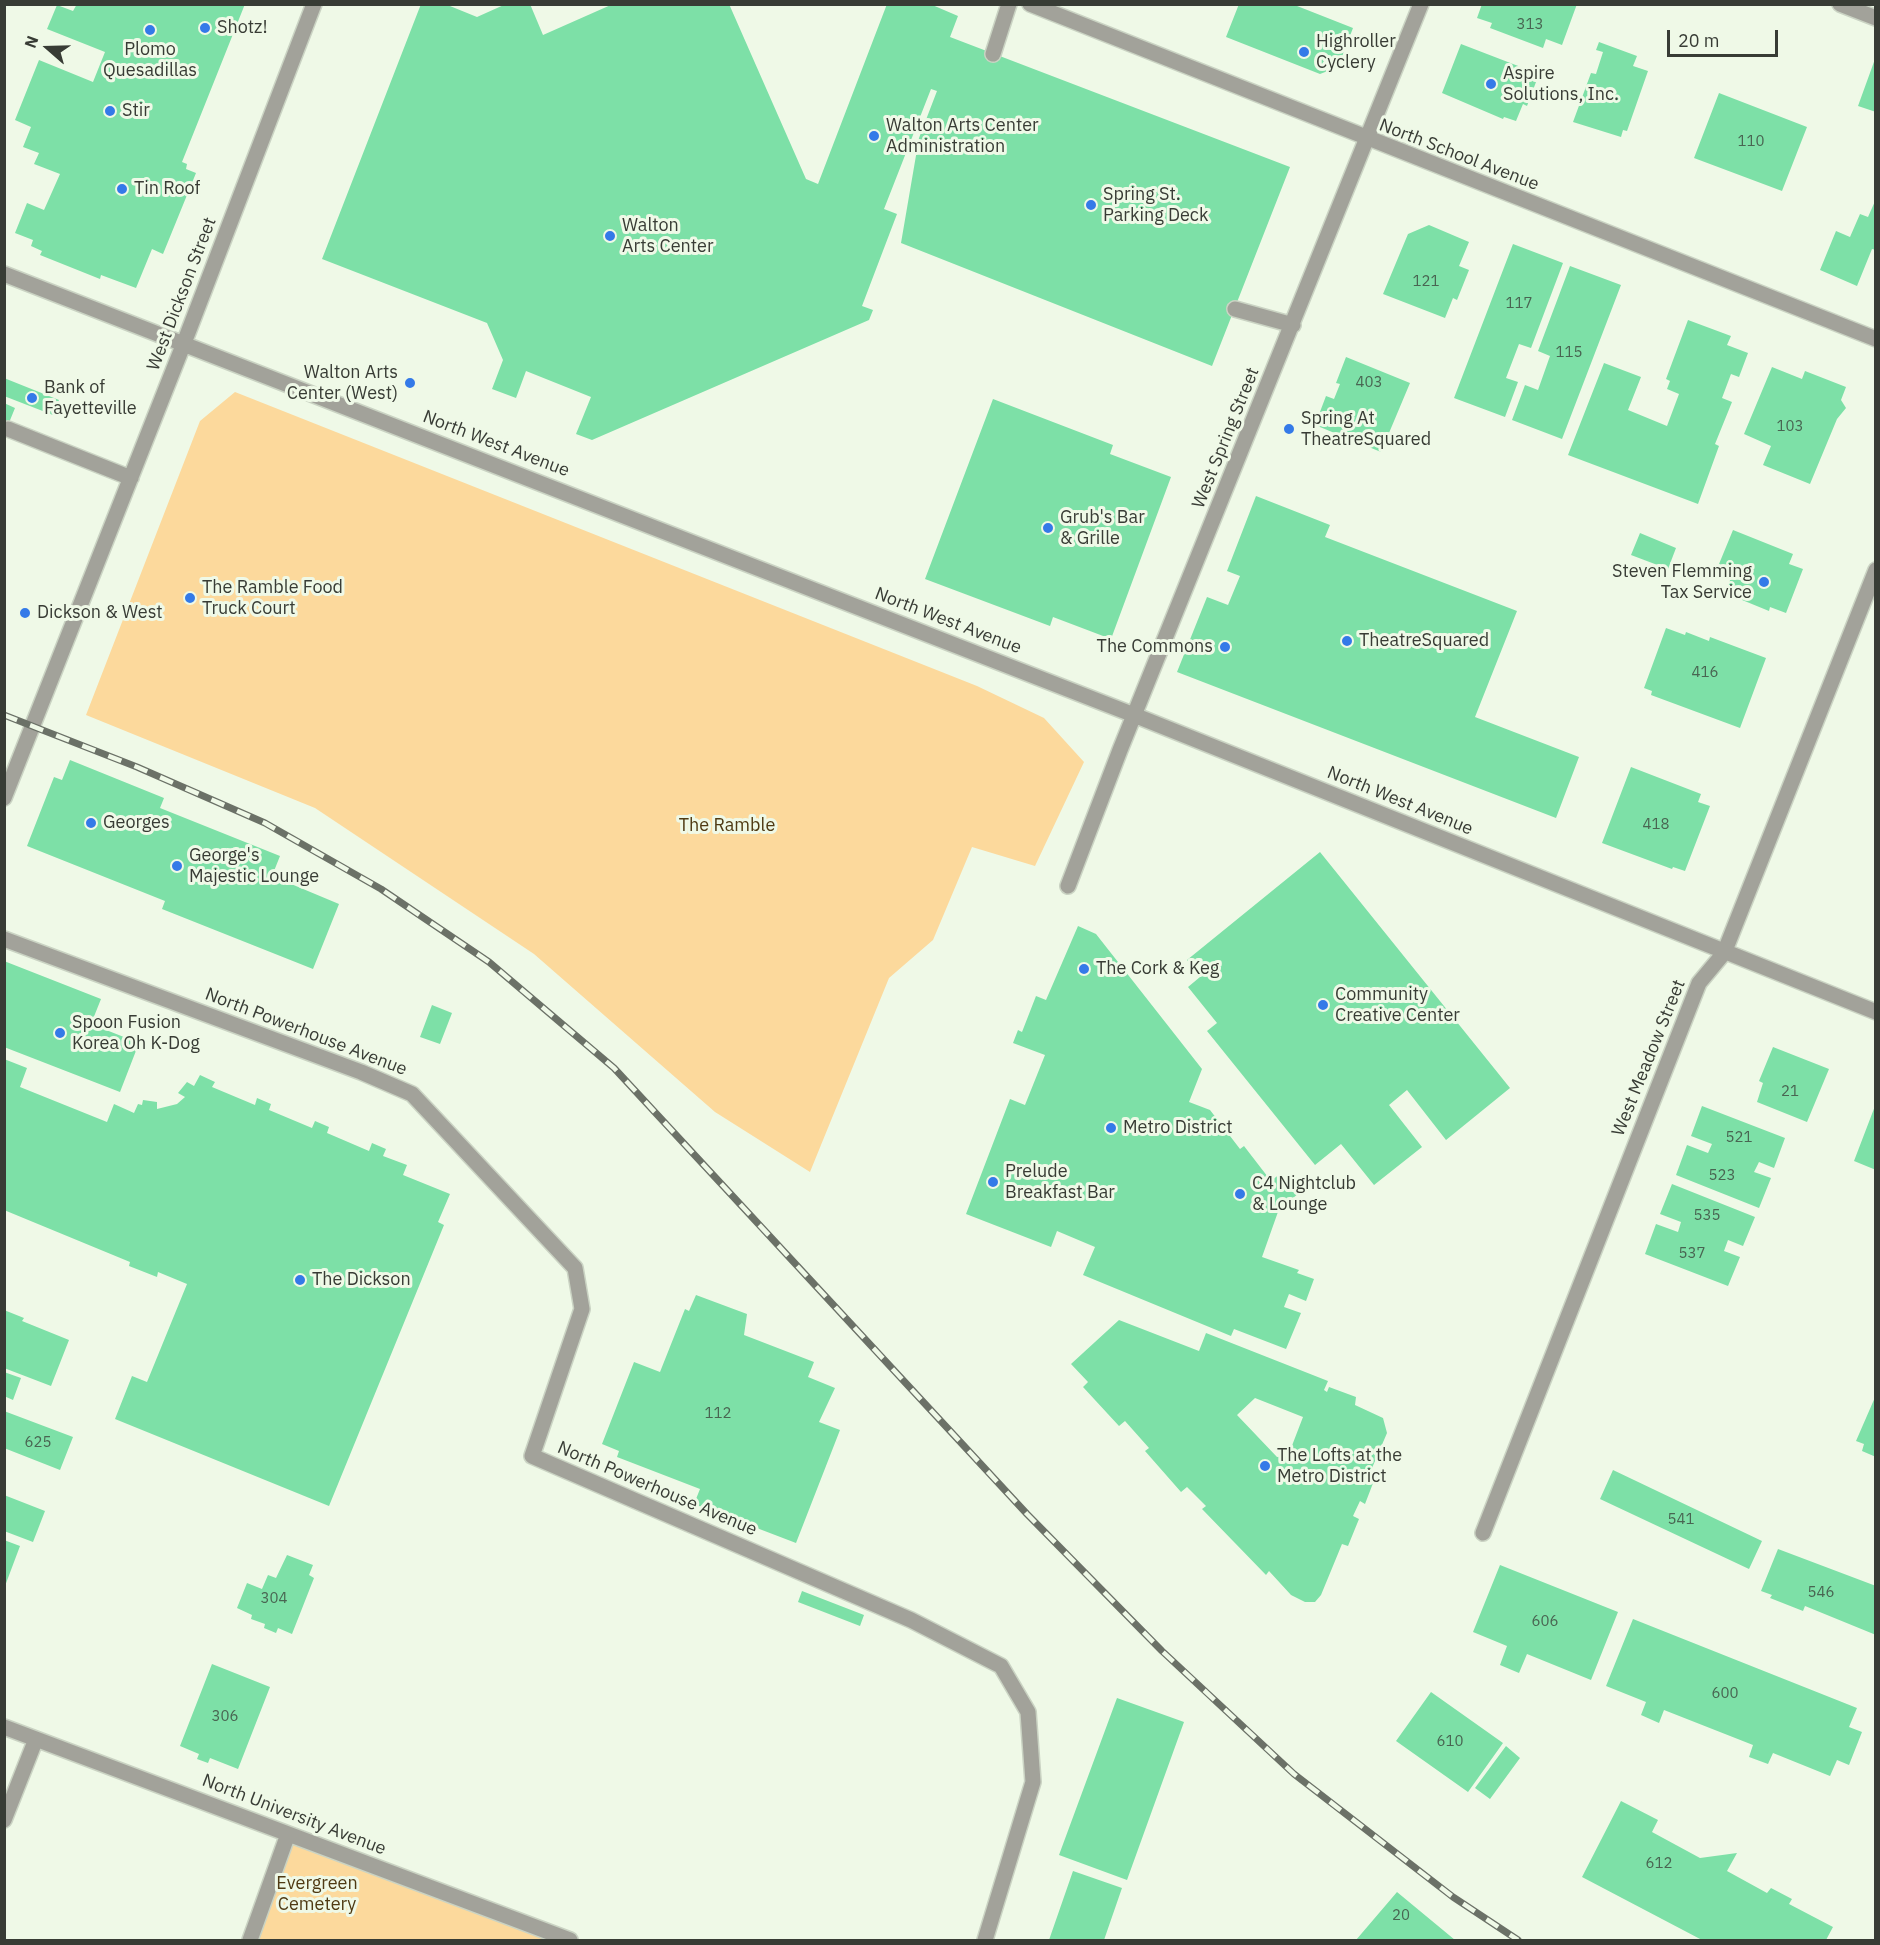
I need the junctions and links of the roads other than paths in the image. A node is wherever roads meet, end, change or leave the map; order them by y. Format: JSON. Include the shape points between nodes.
{"nodes":[{"id":1,"x":314,"y":4,"type":"edge"},
{"id":2,"x":1009,"y":4,"type":"edge"},
{"id":3,"x":1030,"y":4,"type":"edge"},
{"id":4,"x":1421,"y":4,"type":"edge"},
{"id":5,"x":1840,"y":4,"type":"edge"},
{"id":6,"x":1875,"y":18,"type":"edge"},
{"id":7,"x":993,"y":54,"type":"dead end"},
{"id":8,"x":1368,"y":140,"type":"junction"},
{"id":9,"x":4,"y":274,"type":"edge"},
{"id":10,"x":1234,"y":309,"type":"dead end"},
{"id":11,"x":1293,"y":325,"type":"junction"},
{"id":12,"x":1875,"y":339,"type":"edge"},
{"id":13,"x":184,"y":343,"type":"junction"},
{"id":14,"x":8,"y":429,"type":"dead end"},
{"id":15,"x":131,"y":478,"type":"junction"},
{"id":16,"x":1875,"y":570,"type":"edge"},
{"id":17,"x":1134,"y":715,"type":"junction"},
{"id":18,"x":4,"y":798,"type":"edge"},
{"id":19,"x":1068,"y":886,"type":"dead end"},
{"id":20,"x":4,"y":939,"type":"edge"},
{"id":21,"x":1724,"y":953,"type":"junction"},
{"id":22,"x":1875,"y":1012,"type":"edge"},
{"id":23,"x":1483,"y":1533,"type":"dead end"},
{"id":24,"x":4,"y":1727,"type":"edge"},
{"id":25,"x":36,"y":1739,"type":"junction"},
{"id":26,"x":8,"y":1801,"type":"edge"},
{"id":27,"x":4,"y":1820,"type":"edge"},
{"id":28,"x":288,"y":1834,"type":"junction"},
{"id":29,"x":250,"y":1941,"type":"edge"},
{"id":30,"x":570,"y":1941,"type":"edge"},
{"id":31,"x":986,"y":1941,"type":"edge"}],
"edges":[{"from":1,"to":13,"type":"street","name":"West Dickson Street"},
{"from":2,"to":7,"type":"street"},
{"from":3,"to":8,"type":"street","name":"North School Avenue"},
{"from":4,"to":8,"type":"street","name":"West Spring Street"},
{"from":5,"to":6,"type":"street"},
{"from":8,"to":11,"type":"street","name":"West Spring Street"},
{"from":8,"to":12,"type":"street","name":"North School Avenue"},
{"from":9,"to":13,"type":"street","name":"North West Avenue"},
{"from":10,"to":11,"type":"street"},
{"from":11,"to":17,"type":"street","name":"West Spring Street"},
{"from":13,"to":15,"type":"street","name":"West Dickson Street"},
{"from":13,"to":17,"type":"street","name":"North West Avenue"},
{"from":14,"to":15,"type":"street"},
{"from":15,"to":18,"type":"street","name":"West Dickson Street"},
{"from":16,"to":21,"type":"street","name":"West Meadow Street"},
{"from":17,"to":19,"type":"street","name":"West Spring Street"},
{"from":17,"to":21,"type":"street","name":"North West Avenue"},
{"from":20,"to":31,"type":"street","name":"North Powerhouse Avenue","via":[[412,1094],[575,1268],[582,1309],[532,1456],[911,1620],[1001,1666],[1028,1712],[1033,1782]]},
{"from":21,"to":22,"type":"street","name":"North West Avenue"},
{"from":21,"to":23,"type":"street","name":"West Meadow Street","via":[[1699,982]]},
{"from":24,"to":25,"type":"street","name":"North University Avenue"},
{"from":25,"to":26,"type":"street"},
{"from":25,"to":28,"type":"street","name":"North University Avenue"},
{"from":26,"to":27,"type":"street"},
{"from":28,"to":29,"type":"street"},
{"from":28,"to":30,"type":"street","name":"North University Avenue"}]}
